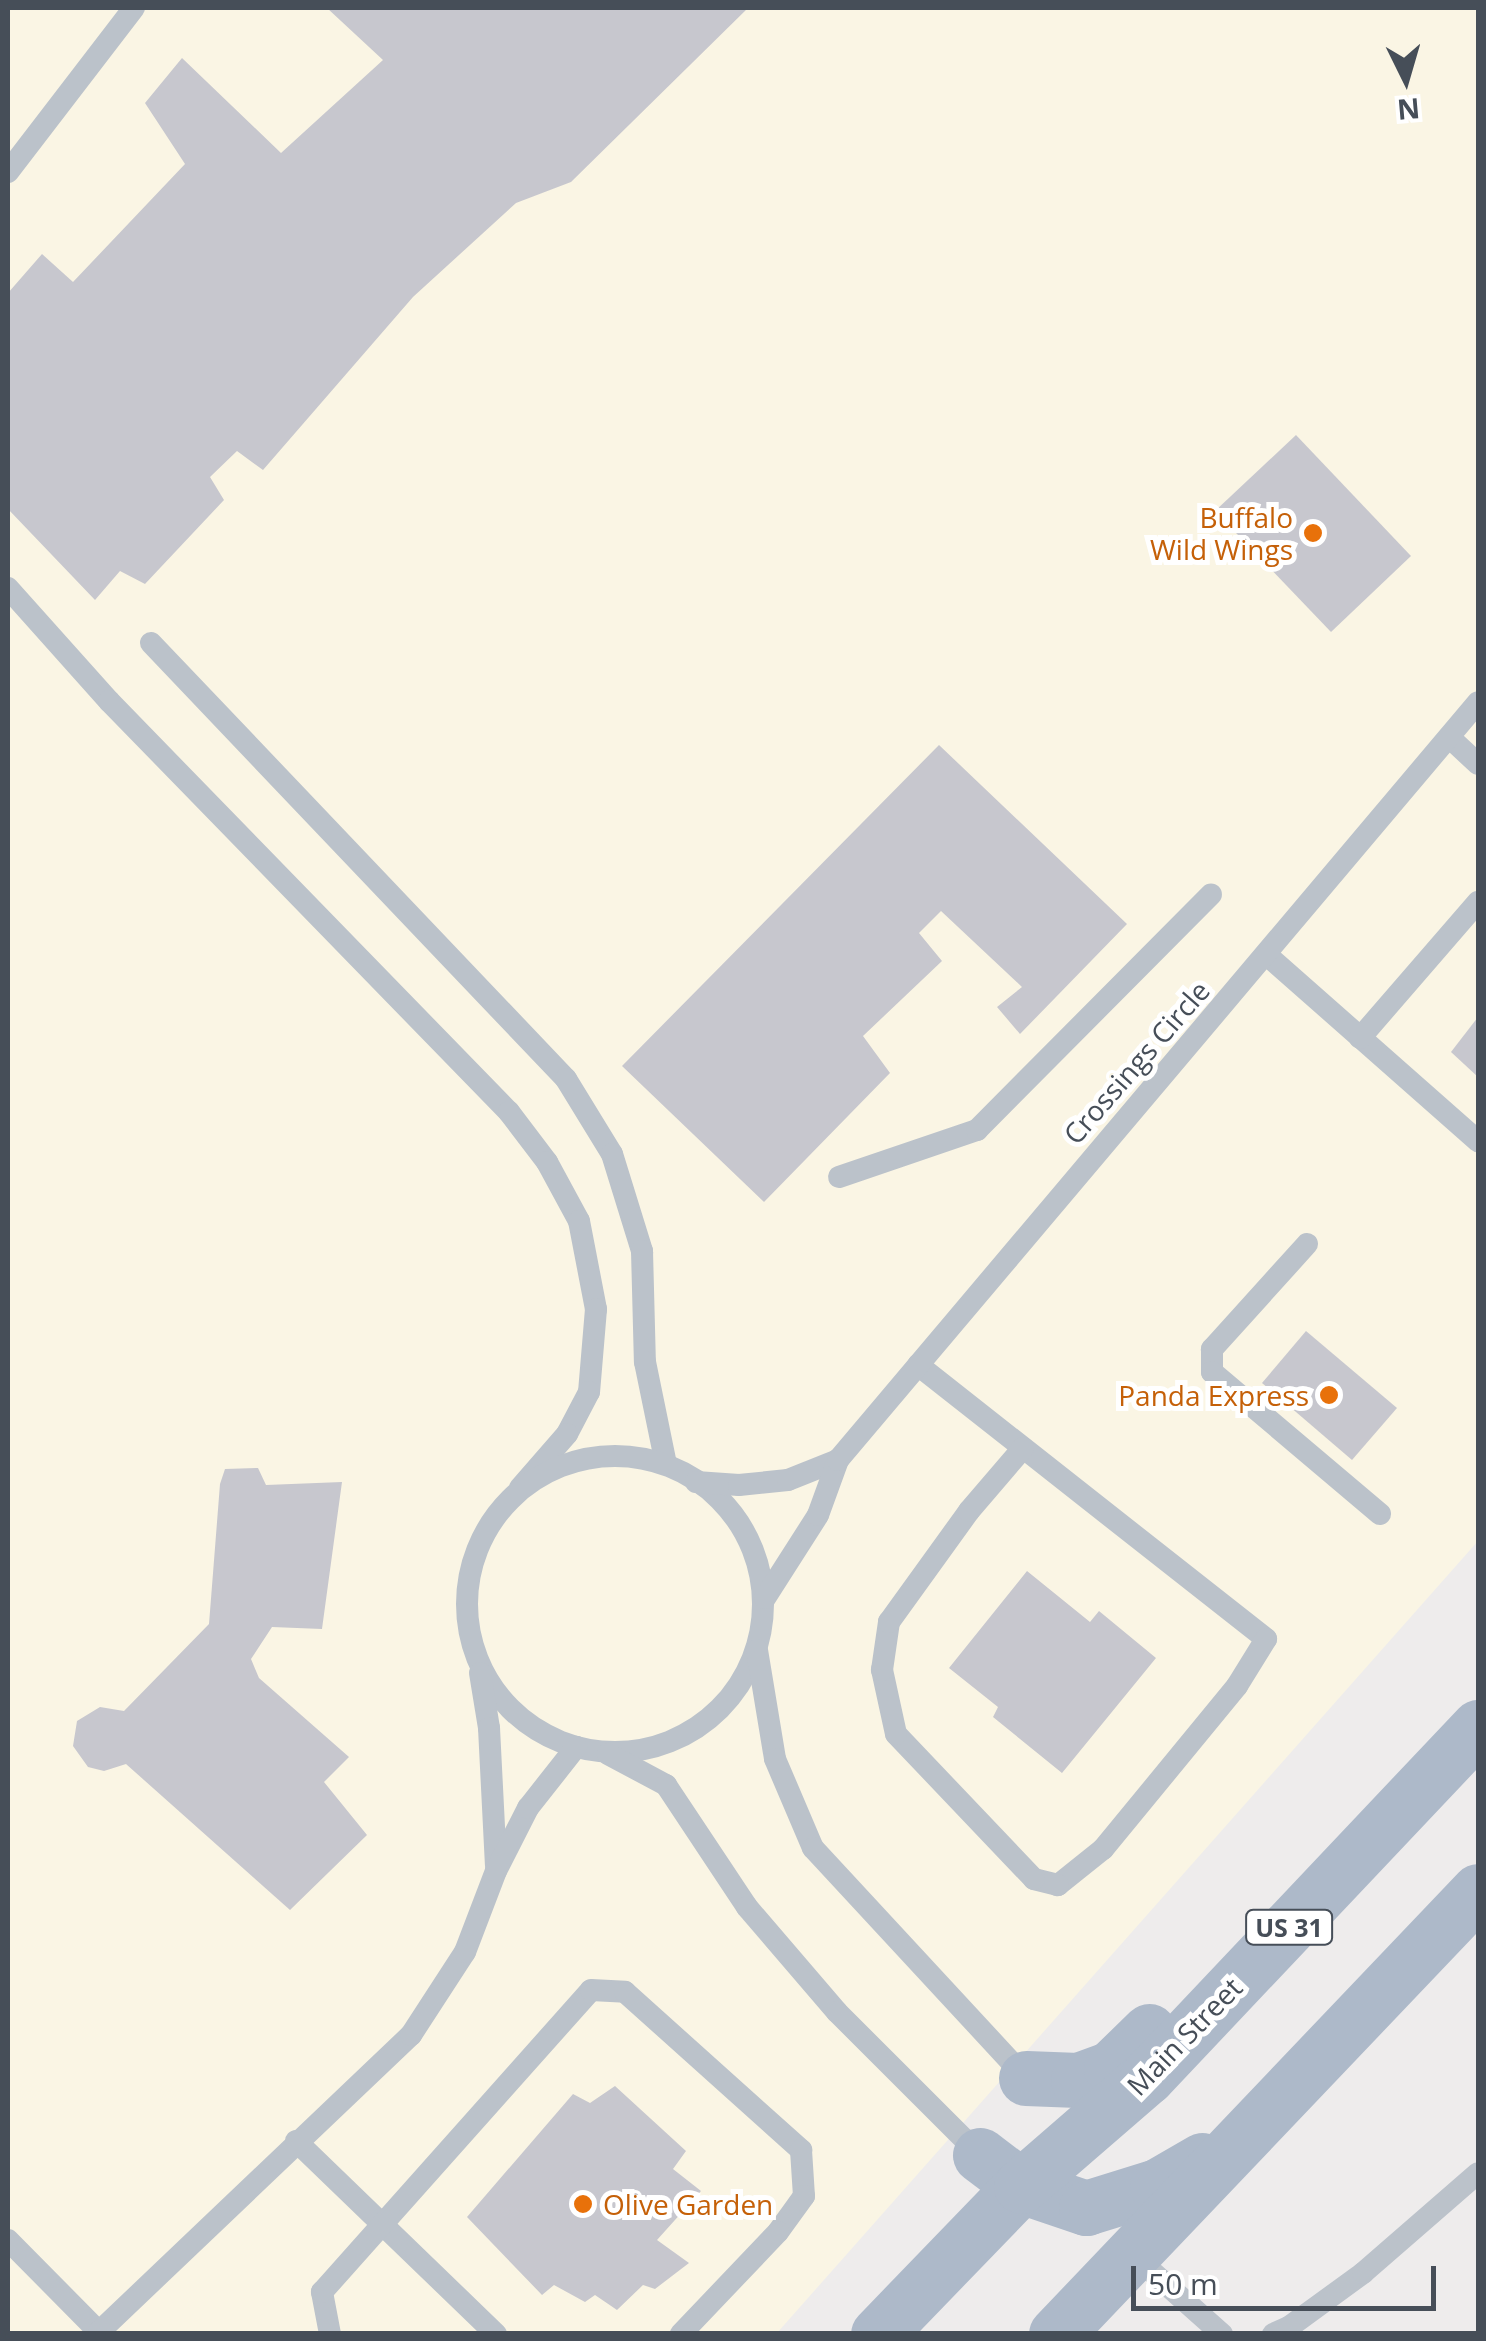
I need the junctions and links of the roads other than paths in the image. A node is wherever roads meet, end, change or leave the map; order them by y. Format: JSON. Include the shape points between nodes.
{"nodes":[{"id":1,"x":134,"y":8,"type":"edge"},
{"id":2,"x":8,"y":172,"type":"edge"},
{"id":3,"x":8,"y":588,"type":"edge"},
{"id":4,"x":151,"y":643,"type":"dead end"},
{"id":5,"x":1478,"y":702,"type":"edge"},
{"id":6,"x":1448,"y":737,"type":"junction"},
{"id":7,"x":1478,"y":764,"type":"edge"},
{"id":8,"x":1210,"y":894,"type":"dead end"},
{"id":9,"x":1478,"y":902,"type":"edge"},
{"id":10,"x":1268,"y":956,"type":"junction"},
{"id":11,"x":1360,"y":1038,"type":"junction"},
{"id":12,"x":1478,"y":1141,"type":"edge"},
{"id":13,"x":839,"y":1177,"type":"dead end"},
{"id":14,"x":1307,"y":1244,"type":"dead end"},
{"id":15,"x":918,"y":1365,"type":"junction"},
{"id":16,"x":1023,"y":1448,"type":"junction"},
{"id":17,"x":838,"y":1460,"type":"junction"},
{"id":18,"x":666,"y":1464,"type":"junction"},
{"id":19,"x":694,"y":1482,"type":"junction"},
{"id":20,"x":520,"y":1488,"type":"junction"},
{"id":21,"x":1380,"y":1514,"type":"dead end"},
{"id":22,"x":764,"y":1598,"type":"junction"},
{"id":23,"x":758,"y":1650,"type":"junction"},
{"id":24,"x":479,"y":1669,"type":"junction"},
{"id":25,"x":1478,"y":1712,"type":"edge"},
{"id":26,"x":1478,"y":1727,"type":"edge"},
{"id":27,"x":576,"y":1746,"type":"junction"},
{"id":28,"x":608,"y":1754,"type":"junction"},
{"id":29,"x":496,"y":1871,"type":"junction"},
{"id":30,"x":1478,"y":1892,"type":"edge"},
{"id":31,"x":1026,"y":2078,"type":"junction"},
{"id":32,"x":1094,"y":2123,"type":"junction"},
{"id":33,"x":1242,"y":2137,"type":"junction"},
{"id":34,"x":296,"y":2140,"type":"junction"},
{"id":35,"x":1000,"y":2170,"type":"junction"},
{"id":36,"x":1478,"y":2173,"type":"edge"},
{"id":37,"x":1142,"y":2190,"type":"junction"},
{"id":38,"x":380,"y":2225,"type":"junction"},
{"id":39,"x":8,"y":2240,"type":"edge"},
{"id":40,"x":1131,"y":2252,"type":"junction"},
{"id":41,"x":99,"y":2333,"type":"edge"},
{"id":42,"x":330,"y":2334,"type":"edge"},
{"id":43,"x":496,"y":2334,"type":"edge"},
{"id":44,"x":681,"y":2334,"type":"edge"},
{"id":45,"x":878,"y":2334,"type":"edge"},
{"id":46,"x":1056,"y":2334,"type":"edge"},
{"id":47,"x":1222,"y":2334,"type":"edge"},
{"id":48,"x":1272,"y":2334,"type":"edge"}],
"edges":[{"from":1,"to":2,"type":"lane"},
{"from":3,"to":20,"type":"lane","via":[[109,701],[509,1112],[547,1162],[579,1221],[596,1309],[588,1392],[567,1434]]},
{"from":4,"to":18,"type":"lane","via":[[566,1079],[612,1154],[642,1251],[645,1362]]},
{"from":5,"to":6,"type":"lane","name":"Crossings Circle"},
{"from":6,"to":7,"type":"lane"},
{"from":6,"to":10,"type":"lane","name":"Crossings Circle"},
{"from":8,"to":13,"type":"lane","via":[[976,1130]]},
{"from":9,"to":11,"type":"lane"},
{"from":10,"to":11,"type":"lane"},
{"from":10,"to":15,"type":"lane","name":"Crossings Circle"},
{"from":11,"to":12,"type":"lane"},
{"from":14,"to":21,"type":"lane","via":[[1212,1349],[1212,1372]]},
{"from":15,"to":16,"type":"lane"},
{"from":15,"to":17,"type":"lane","name":"Crossings Circle"},
{"from":16,"to":16,"type":"lane","via":[[1266,1639],[1237,1686],[1103,1849],[1058,1886],[1034,1879],[896,1734],[882,1670],[889,1622]]},
{"from":17,"to":19,"type":"lane","via":[[788,1480]]},
{"from":17,"to":22,"type":"lane","via":[[818,1514]]},
{"from":18,"to":19,"type":"lane"},
{"from":18,"to":20,"type":"lane","via":[[619,1455],[567,1462]]},
{"from":19,"to":22,"type":"lane","via":[[722,1500],[752,1543]]},
{"from":20,"to":24,"type":"lane","via":[[486,1527],[471,1562],[465,1614]]},
{"from":22,"to":23,"type":"lane"},
{"from":23,"to":28,"type":"lane","via":[[740,1688],[704,1724],[660,1747]]},
{"from":23,"to":31,"type":"lane","via":[[776,1759],[812,1848]]},
{"from":24,"to":27,"type":"lane","via":[[510,1712]]},
{"from":24,"to":29,"type":"lane","via":[[489,1728]]},
{"from":25,"to":31,"type":"main road","via":[[1111,2068],[1078,2080]]},
{"from":26,"to":32,"type":"main road","name":"Main Street","number":"US 31","via":[[1146,2077]]},
{"from":27,"to":28,"type":"lane"},
{"from":27,"to":29,"type":"lane","via":[[528,1808]]},
{"from":28,"to":35,"type":"lane","via":[[666,1785],[747,1907],[838,2012]]},
{"from":29,"to":34,"type":"lane","via":[[465,1952],[411,2034]]},
{"from":30,"to":33,"type":"main road"},
{"from":31,"to":32,"type":"main road"},
{"from":32,"to":35,"type":"main road","name":"Main Street","number":"US 31"},
{"from":32,"to":37,"type":"main road","via":[[1139,2167]]},
{"from":33,"to":37,"type":"main road"},
{"from":33,"to":40,"type":"main road"},
{"from":34,"to":38,"type":"lane"},
{"from":34,"to":41,"type":"lane"},
{"from":35,"to":37,"type":"main road","via":[[1086,2208]]},
{"from":35,"to":45,"type":"main road","via":[[948,2261]]},
{"from":36,"to":48,"type":"lane","via":[[1363,2273]]},
{"from":37,"to":40,"type":"main road"},
{"from":38,"to":42,"type":"lane","via":[[322,2292]]},
{"from":38,"to":43,"type":"lane"},
{"from":38,"to":44,"type":"lane","via":[[591,1990],[626,1992],[801,2150],[804,2196]]},
{"from":39,"to":41,"type":"lane"},
{"from":40,"to":46,"type":"main road"},
{"from":40,"to":47,"type":"lane"}]}
